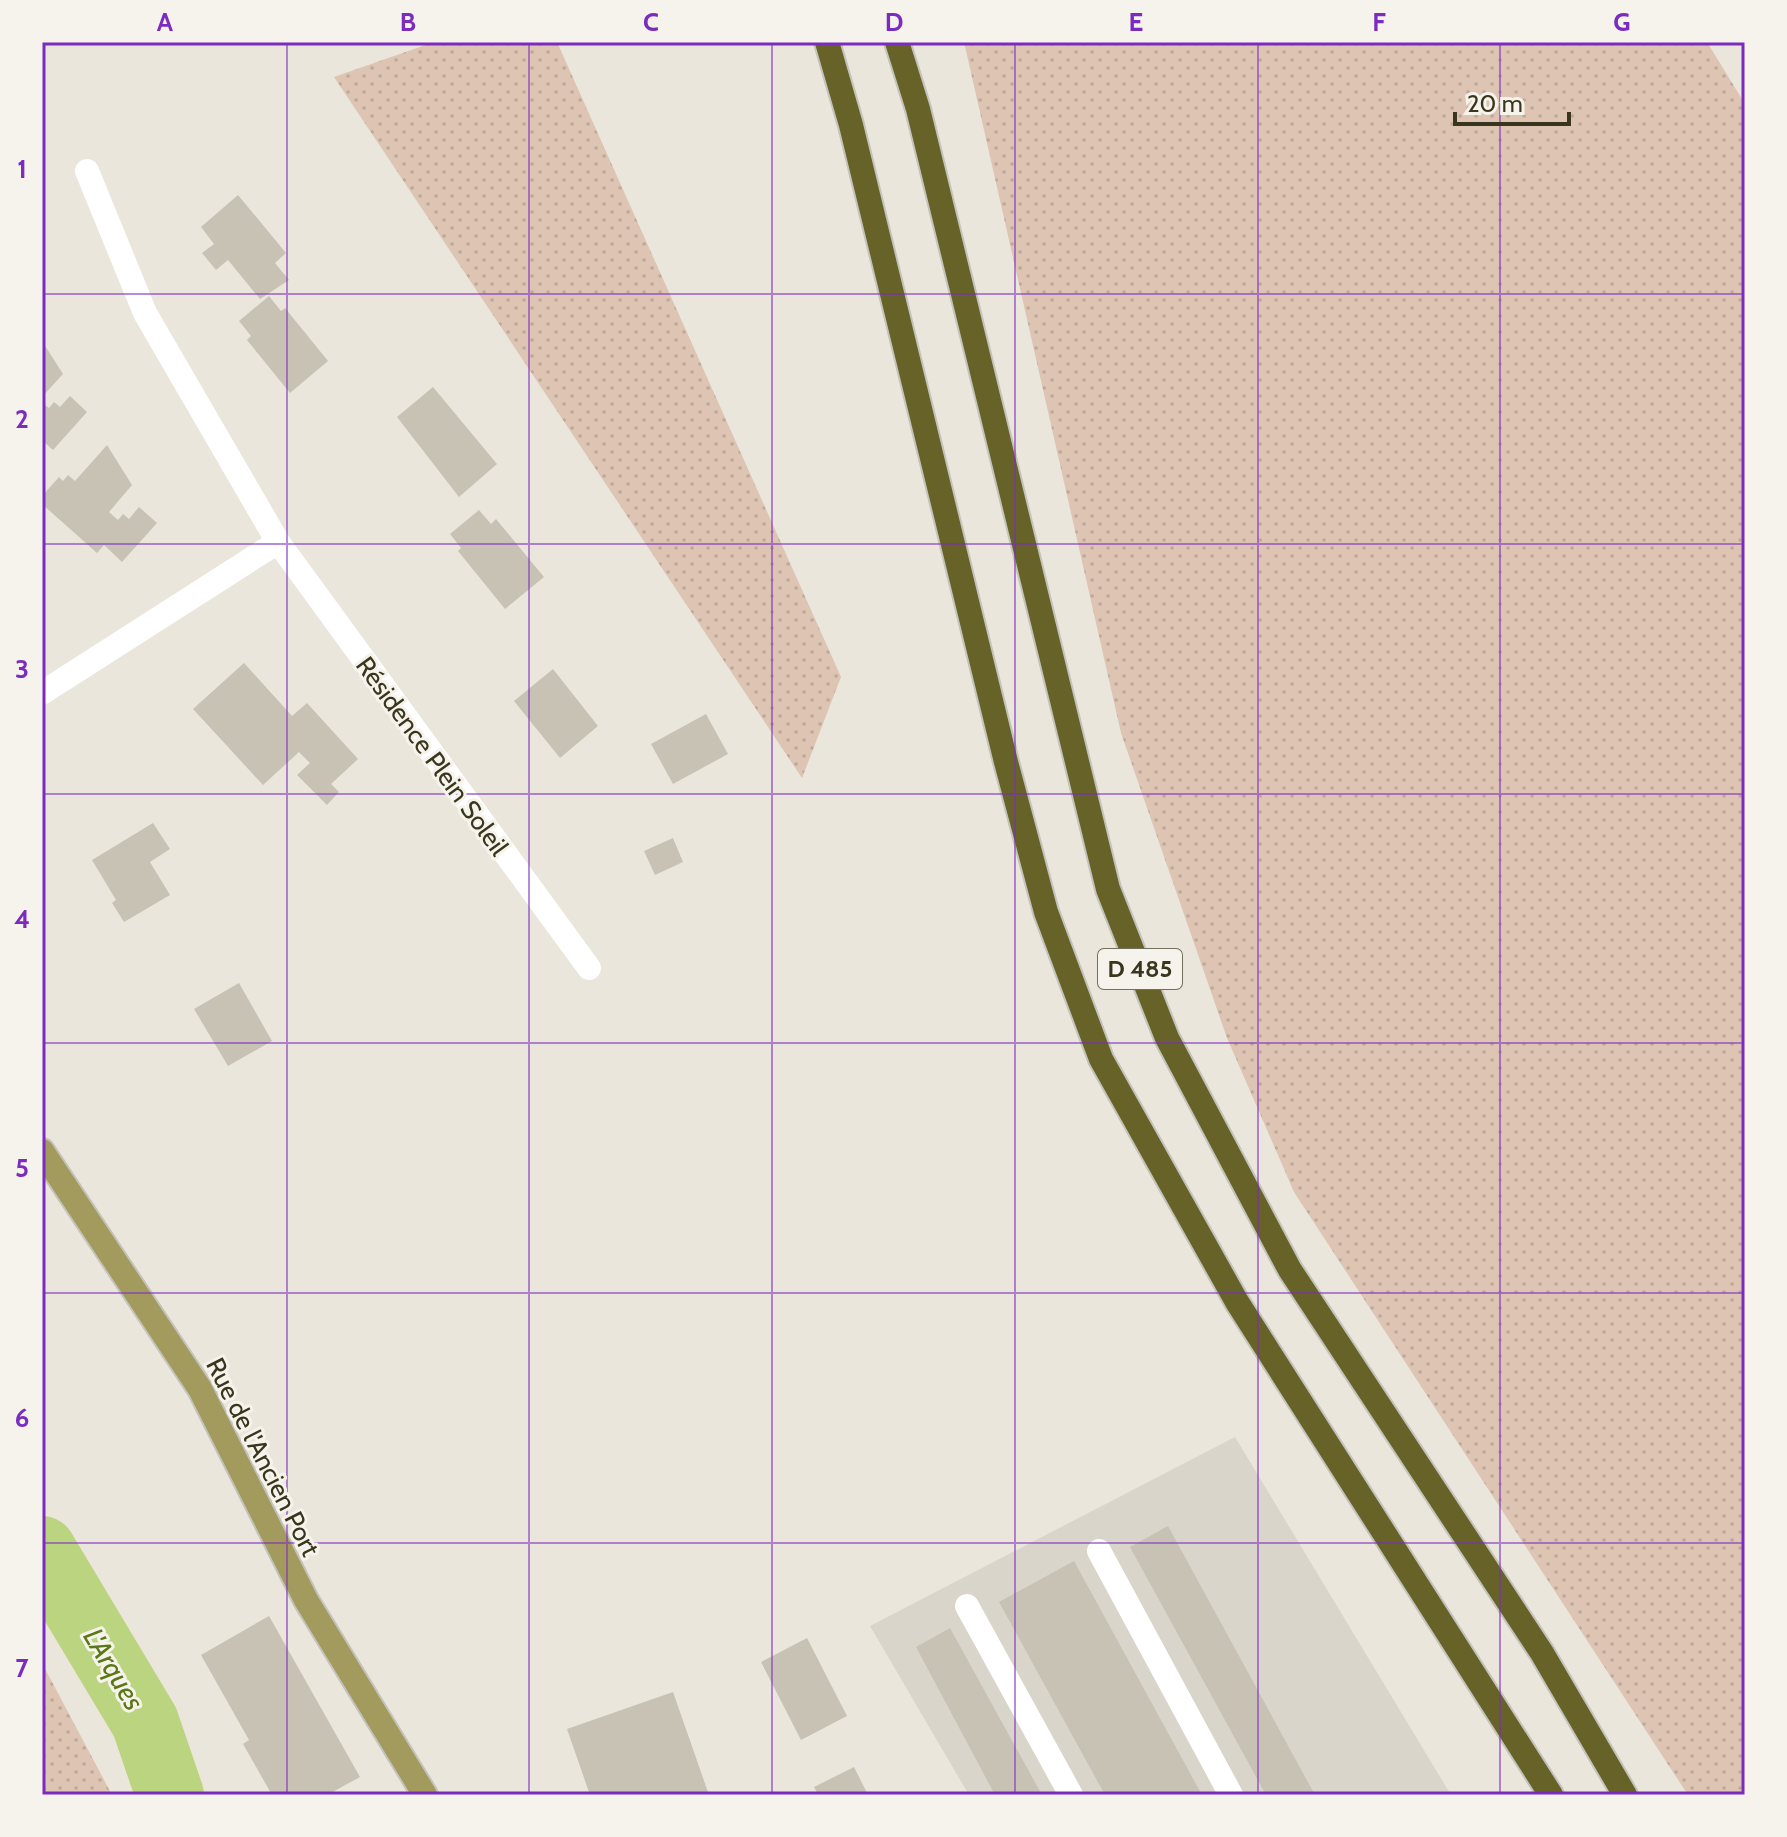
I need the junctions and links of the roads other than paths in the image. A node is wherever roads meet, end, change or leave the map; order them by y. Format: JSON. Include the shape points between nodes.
{"nodes":[{"id":1,"x":827,"y":42,"type":"edge"},
{"id":2,"x":897,"y":42,"type":"edge"},
{"id":3,"x":87,"y":171,"type":"dead end"},
{"id":4,"x":278,"y":542,"type":"junction"},
{"id":5,"x":42,"y":693,"type":"edge"},
{"id":6,"x":589,"y":968,"type":"dead end"},
{"id":7,"x":42,"y":1151,"type":"edge"},
{"id":8,"x":1099,"y":1551,"type":"dead end"},
{"id":9,"x":967,"y":1606,"type":"dead end"},
{"id":10,"x":425,"y":1795,"type":"edge"},
{"id":11,"x":1071,"y":1795,"type":"edge"},
{"id":12,"x":1231,"y":1795,"type":"edge"},
{"id":13,"x":1551,"y":1795,"type":"edge"},
{"id":14,"x":1625,"y":1795,"type":"edge"}],
"edges":[{"from":1,"to":13,"type":"highway","number":"D 485","via":[[1042,897],[1101,1059],[1237,1302]]},
{"from":2,"to":14,"type":"highway","number":"D 485","via":[[918,109],[1108,889],[1167,1038],[1290,1270],[1542,1653]]},
{"from":3,"to":4,"type":"street","name":"Résidence Plein Soleil","via":[[145,313]]},
{"from":4,"to":5,"type":"street"},
{"from":4,"to":6,"type":"street","name":"Résidence Plein Soleil"},
{"from":7,"to":10,"type":"main road","name":"Rue de l'Ancien Port","via":[[200,1389],[306,1600]]},
{"from":8,"to":12,"type":"street"},
{"from":9,"to":11,"type":"street"}]}
